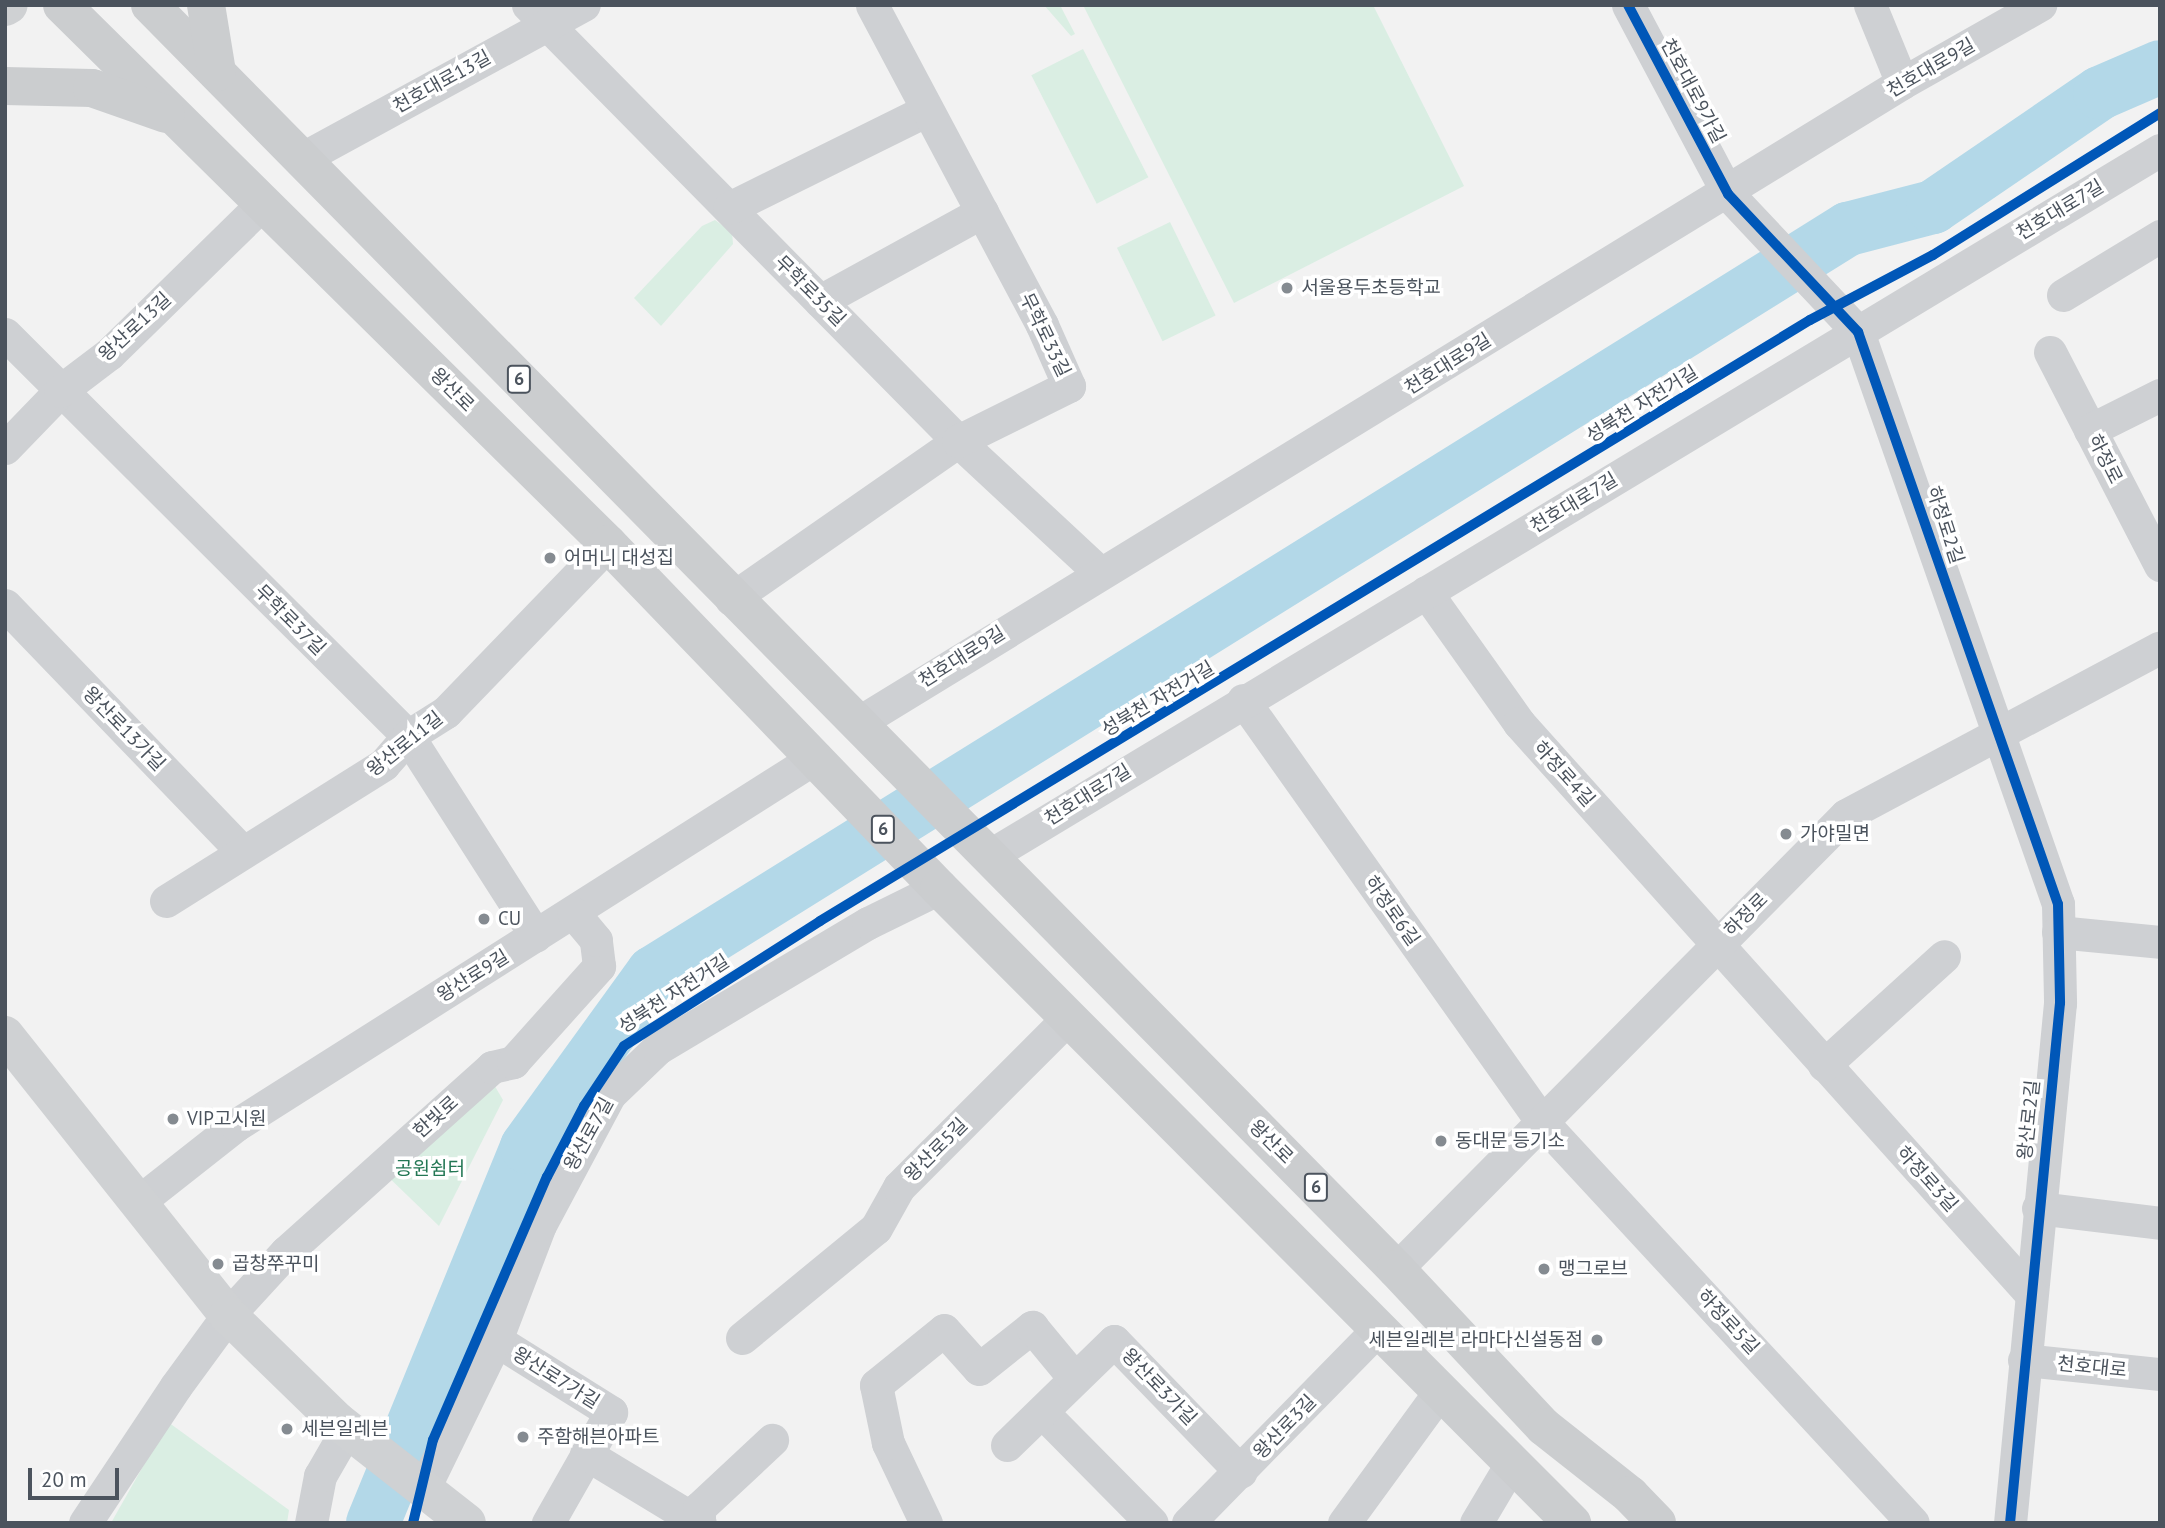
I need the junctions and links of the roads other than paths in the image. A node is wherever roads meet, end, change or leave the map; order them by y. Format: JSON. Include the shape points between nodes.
{"nodes":[{"id":1,"x":62,"y":5,"type":"edge"},
{"id":2,"x":150,"y":5,"type":"edge"},
{"id":3,"x":206,"y":5,"type":"edge"},
{"id":4,"x":584,"y":5,"type":"edge"},
{"id":5,"x":872,"y":5,"type":"edge"},
{"id":6,"x":1628,"y":5,"type":"edge"},
{"id":7,"x":1870,"y":5,"type":"edge"},
{"id":8,"x":2040,"y":5,"type":"edge"},
{"id":9,"x":537,"y":15,"type":"edge"},
{"id":10,"x":217,"y":72,"type":"junction"},
{"id":11,"x":1902,"y":83,"type":"junction"},
{"id":12,"x":5,"y":86,"type":"edge"},
{"id":13,"x":927,"y":110,"type":"junction"},
{"id":14,"x":175,"y":117,"type":"junction"},
{"id":15,"x":2160,"y":150,"type":"edge"},
{"id":16,"x":301,"y":159,"type":"junction"},
{"id":17,"x":1736,"y":202,"type":"junction"},
{"id":18,"x":263,"y":203,"type":"junction"},
{"id":19,"x":729,"y":208,"type":"junction"},
{"id":20,"x":982,"y":212,"type":"junction"},
{"id":21,"x":2160,"y":236,"type":"edge"},
{"id":22,"x":2063,"y":295,"type":"dead end"},
{"id":23,"x":820,"y":301,"type":"junction"},
{"id":24,"x":1852,"y":326,"type":"junction"},
{"id":25,"x":5,"y":334,"type":"edge"},
{"id":26,"x":2050,"y":352,"type":"dead end"},
{"id":27,"x":60,"y":391,"type":"junction"},
{"id":28,"x":2160,"y":394,"type":"edge"},
{"id":29,"x":2090,"y":429,"type":"junction"},
{"id":30,"x":958,"y":441,"type":"junction"},
{"id":31,"x":5,"y":448,"type":"edge"},
{"id":32,"x":608,"y":544,"type":"junction"},
{"id":33,"x":2160,"y":565,"type":"edge"},
{"id":34,"x":1098,"y":571,"type":"junction"},
{"id":35,"x":1426,"y":592,"type":"junction"},
{"id":36,"x":731,"y":599,"type":"junction"},
{"id":37,"x":5,"y":605,"type":"edge"},
{"id":38,"x":2160,"y":647,"type":"edge"},
{"id":39,"x":1243,"y":700,"type":"junction"},
{"id":40,"x":856,"y":724,"type":"junction"},
{"id":41,"x":1995,"y":731,"type":"junction"},
{"id":42,"x":408,"y":736,"type":"junction"},
{"id":43,"x":826,"y":768,"type":"junction"},
{"id":44,"x":984,"y":851,"type":"junction"},
{"id":45,"x":243,"y":852,"type":"junction"},
{"id":46,"x":935,"y":883,"type":"junction"},
{"id":47,"x":166,"y":901,"type":"dead end"},
{"id":48,"x":573,"y":914,"type":"junction"},
{"id":49,"x":2058,"y":932,"type":"junction"},
{"id":50,"x":536,"y":936,"type":"junction"},
{"id":51,"x":2160,"y":942,"type":"edge"},
{"id":52,"x":1716,"y":946,"type":"junction"},
{"id":53,"x":1944,"y":956,"type":"dead end"},
{"id":54,"x":1069,"y":1017,"type":"junction"},
{"id":55,"x":5,"y":1035,"type":"edge"},
{"id":56,"x":1824,"y":1065,"type":"junction"},
{"id":57,"x":1542,"y":1122,"type":"junction"},
{"id":58,"x":137,"y":1203,"type":"junction"},
{"id":59,"x":2038,"y":1208,"type":"junction"},
{"id":60,"x":2160,"y":1223,"type":"edge"},
{"id":61,"x":1396,"y":1269,"type":"junction"},
{"id":62,"x":2030,"y":1293,"type":"junction"},
{"id":63,"x":228,"y":1315,"type":"junction"},
{"id":64,"x":1379,"y":1328,"type":"junction"},
{"id":65,"x":742,"y":1338,"type":"dead end"},
{"id":66,"x":496,"y":1340,"type":"junction"},
{"id":67,"x":2024,"y":1360,"type":"junction"},
{"id":68,"x":2160,"y":1374,"type":"edge"},
{"id":69,"x":1075,"y":1379,"type":"junction"},
{"id":70,"x":1441,"y":1390,"type":"junction"},
{"id":71,"x":1042,"y":1412,"type":"junction"},
{"id":72,"x":347,"y":1429,"type":"junction"},
{"id":73,"x":772,"y":1440,"type":"dead end"},
{"id":74,"x":1007,"y":1445,"type":"dead end"},
{"id":75,"x":586,"y":1454,"type":"junction"},
{"id":76,"x":1511,"y":1464,"type":"junction"},
{"id":77,"x":1241,"y":1472,"type":"junction"},
{"id":78,"x":423,"y":1490,"type":"junction"},
{"id":79,"x":699,"y":1522,"type":"edge"},
{"id":80,"x":85,"y":1523,"type":"edge"},
{"id":81,"x":311,"y":1523,"type":"edge"},
{"id":82,"x":467,"y":1523,"type":"edge"},
{"id":83,"x":548,"y":1523,"type":"edge"},
{"id":84,"x":926,"y":1523,"type":"edge"},
{"id":85,"x":1152,"y":1523,"type":"edge"},
{"id":86,"x":1188,"y":1523,"type":"edge"},
{"id":87,"x":1343,"y":1523,"type":"edge"},
{"id":88,"x":1476,"y":1523,"type":"edge"},
{"id":89,"x":1572,"y":1523,"type":"edge"},
{"id":90,"x":1657,"y":1523,"type":"edge"},
{"id":91,"x":1913,"y":1523,"type":"edge"},
{"id":92,"x":2010,"y":1523,"type":"edge"}],
"edges":[{"from":1,"to":14,"type":"main road","name":"왕산로","number":"6"},
{"from":2,"to":10,"type":"main road","number":"6"},
{"from":3,"to":10,"type":"main road"},
{"from":4,"to":9,"type":"street","name":"천호대로13길"},
{"from":5,"to":13,"type":"street","name":"무학로33길"},
{"from":6,"to":17,"type":"street","name":"천호대로9가길"},
{"from":7,"to":11,"type":"street"},
{"from":8,"to":11,"type":"street","name":"천호대로9길"},
{"from":9,"to":16,"type":"street","name":"천호대로13길"},
{"from":9,"to":19,"type":"street","name":"무학로35길"},
{"from":10,"to":16,"type":"main road","number":"6"},
{"from":11,"to":17,"type":"street","name":"천호대로9길"},
{"from":12,"to":14,"type":"main road","via":[[92,88]]},
{"from":13,"to":19,"type":"street"},
{"from":13,"to":20,"type":"street","name":"무학로33길"},
{"from":14,"to":18,"type":"main road","name":"왕산로","number":"6"},
{"from":15,"to":24,"type":"street","name":"천호대로7길"},
{"from":16,"to":36,"type":"main road","number":"6"},
{"from":17,"to":24,"type":"street","name":"천호대로9가길"},
{"from":17,"to":34,"type":"street","name":"천호대로9길"},
{"from":18,"to":27,"type":"street","name":"왕산로13길","via":[[108,354]]},
{"from":18,"to":32,"type":"main road","name":"왕산로","number":"6"},
{"from":19,"to":23,"type":"street","name":"무학로35길"},
{"from":20,"to":23,"type":"street"},
{"from":20,"to":30,"type":"street","name":"무학로33길","via":[[1069,386]]},
{"from":21,"to":22,"type":"street"},
{"from":23,"to":30,"type":"street","name":"무학로35길"},
{"from":24,"to":35,"type":"street","name":"천호대로7길"},
{"from":24,"to":41,"type":"street","name":"하정로2길","via":[[1896,433]]},
{"from":25,"to":27,"type":"street","name":"무학로37길"},
{"from":26,"to":29,"type":"street","name":"하정로"},
{"from":27,"to":31,"type":"street","name":"왕산로13길"},
{"from":27,"to":42,"type":"street","name":"무학로37길"},
{"from":28,"to":29,"type":"street"},
{"from":29,"to":33,"type":"street","name":"하정로"},
{"from":30,"to":34,"type":"street","name":"무학로35길"},
{"from":30,"to":36,"type":"street"},
{"from":32,"to":42,"type":"street","name":"왕산로11길","via":[[446,712]]},
{"from":32,"to":43,"type":"main road","name":"왕산로","number":"6"},
{"from":34,"to":40,"type":"street","name":"천호대로9길"},
{"from":35,"to":39,"type":"street","name":"천호대로7길"},
{"from":35,"to":52,"type":"street","name":"하정로4길","via":[[1519,723]]},
{"from":36,"to":40,"type":"main road","number":"6"},
{"from":37,"to":45,"type":"street","name":"왕산로13가길"},
{"from":38,"to":41,"type":"street","name":"하정로"},
{"from":39,"to":44,"type":"street","name":"천호대로7길"},
{"from":39,"to":57,"type":"street","name":"하정로6길"},
{"from":40,"to":44,"type":"main road","number":"6"},
{"from":41,"to":49,"type":"street","name":"왕산로2길","via":[[2058,904]]},
{"from":41,"to":52,"type":"street","name":"하정로","via":[[1846,815]]},
{"from":42,"to":45,"type":"street","name":"왕산로11길","via":[[384,764]]},
{"from":42,"to":50,"type":"street","name":"무학로37길"},
{"from":43,"to":46,"type":"main road","number":"6"},
{"from":43,"to":48,"type":"street","name":"왕산로9길"},
{"from":44,"to":61,"type":"main road","name":"왕산로","number":"6"},
{"from":45,"to":47,"type":"street","name":"왕산로11길"},
{"from":46,"to":54,"type":"main road","number":"6"},
{"from":46,"to":66,"type":"street","name":"왕산로7길","via":[[658,1048],[610,1094],[540,1225]]},
{"from":48,"to":50,"type":"street","name":"왕산로9길"},
{"from":48,"to":63,"type":"street","name":"한빛로","via":[[596,940],[599,966],[513,1062],[486,1071],[286,1252]]},
{"from":49,"to":51,"type":"street"},
{"from":49,"to":59,"type":"street","name":"왕산로2길","via":[[2060,1003]]},
{"from":50,"to":58,"type":"street","name":"왕산로9길","via":[[236,1125]]},
{"from":52,"to":56,"type":"street","name":"하정로3길"},
{"from":52,"to":57,"type":"street","name":"하정로"},
{"from":53,"to":56,"type":"street"},
{"from":54,"to":64,"type":"main road","number":"6"},
{"from":54,"to":65,"type":"street","name":"왕산로5길","via":[[899,1186],[876,1228]]},
{"from":55,"to":58,"type":"street"},
{"from":56,"to":62,"type":"street","name":"하정로3길"},
{"from":57,"to":61,"type":"street","name":"하정로"},
{"from":57,"to":91,"type":"street","name":"하정로5길"},
{"from":58,"to":63,"type":"street"},
{"from":59,"to":60,"type":"street"},
{"from":59,"to":62,"type":"street","name":"왕산로2길"},
{"from":61,"to":90,"type":"main road","name":"왕산로","number":"6","via":[[1544,1427],[1630,1495]]},
{"from":62,"to":67,"type":"street","name":"왕산로2길"},
{"from":63,"to":72,"type":"street"},
{"from":63,"to":80,"type":"street","name":"한빛로"},
{"from":64,"to":70,"type":"main road","number":"6"},
{"from":64,"to":77,"type":"street","name":"왕산로3길"},
{"from":66,"to":75,"type":"street","name":"왕산로7가길","via":[[611,1412]]},
{"from":66,"to":78,"type":"street","name":"왕산로7길"},
{"from":67,"to":68,"type":"street","name":"천호대로"},
{"from":67,"to":92,"type":"street","name":"왕산로2길"},
{"from":69,"to":71,"type":"street","name":"왕산로3가길"},
{"from":69,"to":77,"type":"street","name":"왕산로3가길","via":[[1114,1341]]},
{"from":69,"to":84,"type":"street","via":[[1031,1327],[979,1369],[944,1330],[876,1385],[888,1443]]},
{"from":70,"to":76,"type":"main road","number":"6"},
{"from":70,"to":87,"type":"street"},
{"from":71,"to":74,"type":"street","name":"왕산로3가길"},
{"from":71,"to":85,"type":"street"},
{"from":72,"to":78,"type":"street"},
{"from":72,"to":81,"type":"street","via":[[320,1476]]},
{"from":73,"to":79,"type":"street","via":[[699,1508]]},
{"from":75,"to":79,"type":"street"},
{"from":75,"to":83,"type":"street","name":"왕산로7가길"},
{"from":76,"to":88,"type":"street"},
{"from":76,"to":89,"type":"main road","number":"6"},
{"from":77,"to":86,"type":"street","name":"왕산로3길"},
{"from":78,"to":82,"type":"street"}]}
